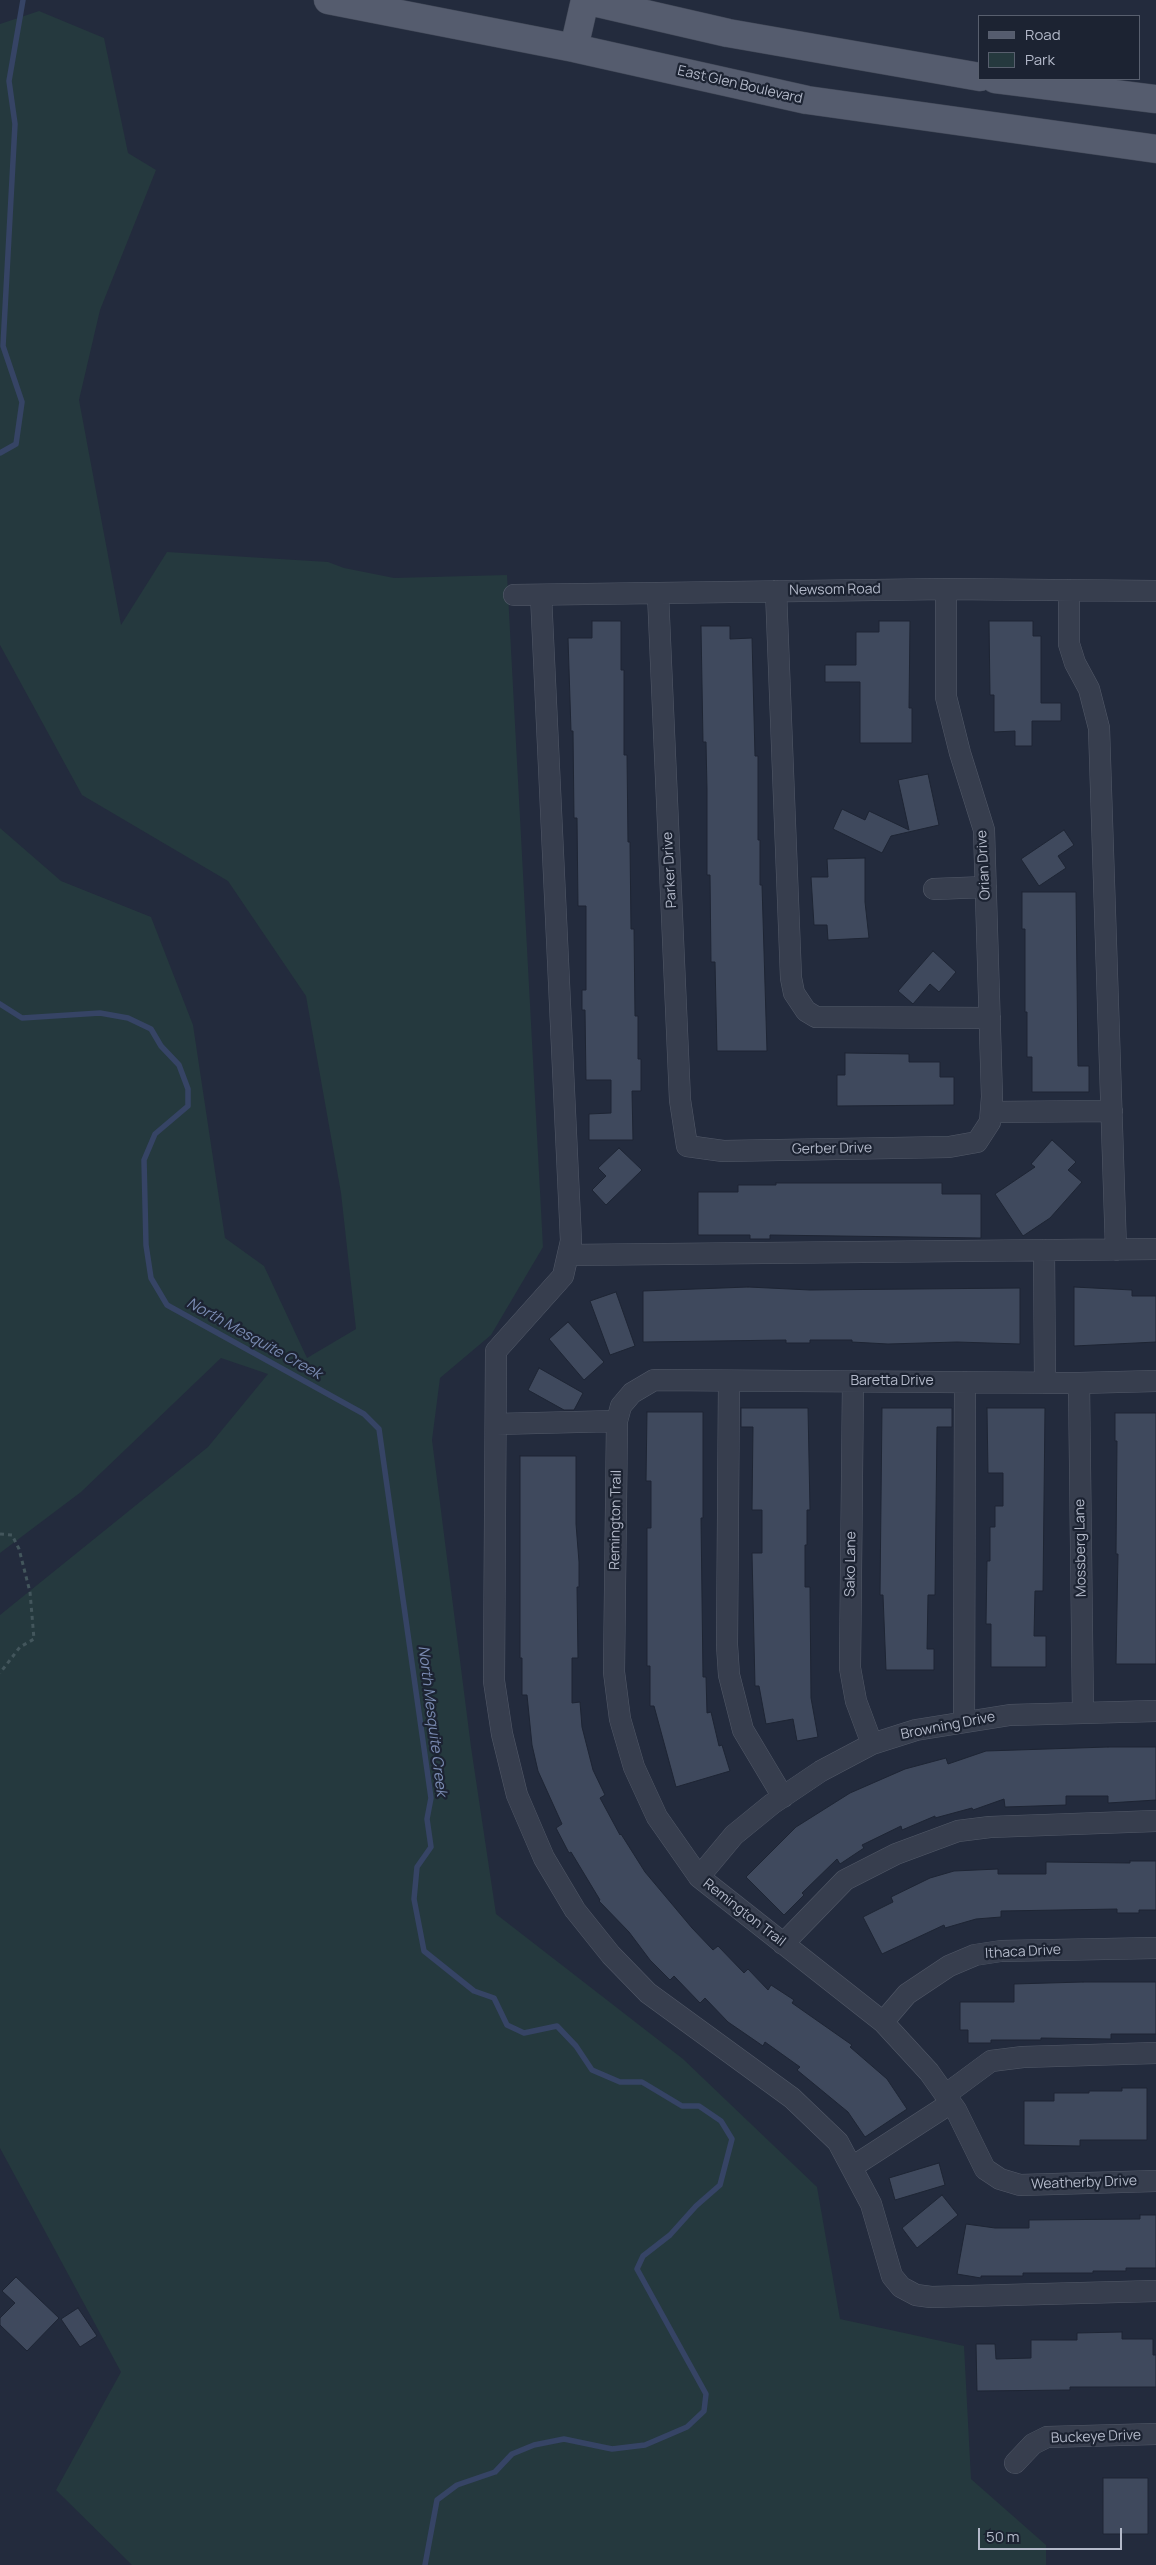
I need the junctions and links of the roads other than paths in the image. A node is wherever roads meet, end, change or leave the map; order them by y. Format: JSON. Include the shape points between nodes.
{"nodes":[{"id":1,"x":328,"y":0,"type":"edge"},
{"id":2,"x":585,"y":0,"type":"edge"},
{"id":3,"x":574,"y":48,"type":"junction"},
{"id":4,"x":978,"y":77,"type":"edge"},
{"id":5,"x":1003,"y":80,"type":"edge"},
{"id":6,"x":1156,"y":99,"type":"edge"},
{"id":7,"x":1156,"y":149,"type":"edge"},
{"id":8,"x":946,"y":589,"type":"junction"},
{"id":9,"x":1069,"y":590,"type":"junction"},
{"id":10,"x":776,"y":591,"type":"junction"},
{"id":11,"x":1156,"y":591,"type":"edge"},
{"id":12,"x":658,"y":594,"type":"junction"},
{"id":13,"x":514,"y":595,"type":"dead end"},
{"id":14,"x":541,"y":595,"type":"junction"},
{"id":15,"x":986,"y":887,"type":"junction"},
{"id":16,"x":934,"y":889,"type":"dead end"},
{"id":17,"x":990,"y":1018,"type":"junction"},
{"id":18,"x":1112,"y":1111,"type":"junction"},
{"id":19,"x":991,"y":1112,"type":"junction"},
{"id":20,"x":977,"y":1142,"type":"joint"},
{"id":21,"x":687,"y":1146,"type":"joint"},
{"id":22,"x":1156,"y":1249,"type":"edge"},
{"id":23,"x":1044,"y":1250,"type":"junction"},
{"id":24,"x":1116,"y":1250,"type":"junction"},
{"id":25,"x":568,"y":1255,"type":"junction"},
{"id":26,"x":729,"y":1380,"type":"junction"},
{"id":27,"x":853,"y":1381,"type":"junction"},
{"id":28,"x":1156,"y":1381,"type":"edge"},
{"id":29,"x":965,"y":1382,"type":"junction"},
{"id":30,"x":1046,"y":1383,"type":"junction"},
{"id":31,"x":1079,"y":1383,"type":"junction"},
{"id":32,"x":632,"y":1393,"type":"joint"},
{"id":33,"x":617,"y":1421,"type":"junction"},
{"id":34,"x":496,"y":1424,"type":"junction"},
{"id":35,"x":1156,"y":1711,"type":"edge"},
{"id":36,"x":1083,"y":1713,"type":"junction"},
{"id":37,"x":964,"y":1722,"type":"junction"},
{"id":38,"x":872,"y":1744,"type":"junction"},
{"id":39,"x":783,"y":1797,"type":"junction"},
{"id":40,"x":1156,"y":1821,"type":"edge"},
{"id":41,"x":699,"y":1877,"type":"junction"},
{"id":42,"x":783,"y":1944,"type":"junction"},
{"id":43,"x":1156,"y":1948,"type":"edge"},
{"id":44,"x":883,"y":2022,"type":"junction"},
{"id":45,"x":1156,"y":2053,"type":"edge"},
{"id":46,"x":948,"y":2099,"type":"junction"},
{"id":47,"x":852,"y":2167,"type":"junction"},
{"id":48,"x":985,"y":2169,"type":"joint"},
{"id":49,"x":1156,"y":2181,"type":"edge"},
{"id":50,"x":1156,"y":2291,"type":"edge"},
{"id":51,"x":1156,"y":2434,"type":"edge"},
{"id":52,"x":1015,"y":2463,"type":"dead end"}],
"edges":[{"from":1,"to":3,"type":"main road","name":"East Glen Boulevard"},
{"from":2,"to":3,"type":"main road"},
{"from":2,"to":4,"type":"main road","via":[[728,33]]},
{"from":3,"to":7,"type":"main road","name":"East Glen Boulevard","via":[[807,100]]},
{"from":5,"to":6,"type":"main road"},
{"from":8,"to":9,"type":"street","name":"Newsom Road"},
{"from":8,"to":10,"type":"street","name":"Newsom Road"},
{"from":8,"to":15,"type":"street","name":"Orian Drive","via":[[946,697],[984,830]]},
{"from":9,"to":11,"type":"street","name":"Newsom Road"},
{"from":9,"to":18,"type":"street","via":[[1069,644],[1089,689],[1099,728]]},
{"from":10,"to":12,"type":"street","name":"Newsom Road"},
{"from":10,"to":17,"type":"street","via":[[794,993],[806,1011],[816,1017]]},
{"from":12,"to":14,"type":"street","name":"Newsom Road"},
{"from":12,"to":21,"type":"street","name":"Parker Drive","via":[[680,1100]]},
{"from":13,"to":14,"type":"street","name":"Newsom Road"},
{"from":14,"to":25,"type":"street","via":[[570,1231]]},
{"from":15,"to":16,"type":"street"},
{"from":15,"to":17,"type":"street","name":"Orian Drive"},
{"from":17,"to":19,"type":"street","name":"Orian Drive"},
{"from":18,"to":19,"type":"street"},
{"from":18,"to":24,"type":"street"},
{"from":19,"to":20,"type":"street","name":"Orian Drive","via":[[990,1122]]},
{"from":20,"to":21,"type":"street","name":"Gerber Drive","via":[[949,1146],[733,1151]]},
{"from":22,"to":24,"type":"street"},
{"from":23,"to":24,"type":"street"},
{"from":23,"to":25,"type":"street"},
{"from":23,"to":30,"type":"street"},
{"from":25,"to":34,"type":"street","via":[[563,1276],[496,1351]]},
{"from":26,"to":27,"type":"street","name":"Baretta Drive"},
{"from":26,"to":32,"type":"street","name":"Baretta Drive","via":[[654,1380]]},
{"from":26,"to":39,"type":"street","via":[[729,1675],[743,1730]]},
{"from":27,"to":29,"type":"street","name":"Baretta Drive"},
{"from":27,"to":38,"type":"street","name":"Sako Lane","via":[[850,1668],[856,1701]]},
{"from":28,"to":31,"type":"street","name":"Baretta Drive"},
{"from":29,"to":30,"type":"street","name":"Baretta Drive"},
{"from":29,"to":37,"type":"street"},
{"from":30,"to":31,"type":"street","name":"Baretta Drive"},
{"from":31,"to":36,"type":"street","name":"Mossberg Lane"},
{"from":32,"to":33,"type":"street","name":"Remington Trail","via":[[621,1406]]},
{"from":33,"to":34,"type":"street"},
{"from":33,"to":41,"type":"street","name":"Remington Trail","via":[[614,1672],[620,1719],[634,1767],[657,1817]]},
{"from":34,"to":47,"type":"street","via":[[494,1681],[516,1795],[544,1858],[575,1910],[611,1955],[681,2019],[792,2098],[838,2142]]},
{"from":35,"to":36,"type":"street","name":"Browning Drive"},
{"from":36,"to":37,"type":"street","name":"Browning Drive","via":[[1010,1714]]},
{"from":37,"to":38,"type":"street","name":"Browning Drive","via":[[916,1730]]},
{"from":38,"to":39,"type":"street","name":"Browning Drive","via":[[820,1771]]},
{"from":39,"to":41,"type":"street","name":"Browning Drive","via":[[734,1835]]},
{"from":40,"to":42,"type":"street","via":[[958,1831],[896,1854],[845,1880]]},
{"from":41,"to":42,"type":"street","name":"Remington Trail"},
{"from":42,"to":44,"type":"street","name":"Remington Trail"},
{"from":43,"to":44,"type":"street","name":"Ithaca Drive","via":[[1000,1951],[975,1955],[949,1966],[908,1994]]},
{"from":44,"to":46,"type":"street","name":"Remington Trail","via":[[929,2072]]},
{"from":45,"to":46,"type":"street","via":[[991,2061]]},
{"from":46,"to":47,"type":"street"},
{"from":46,"to":48,"type":"street","name":"Remington Trail"},
{"from":47,"to":50,"type":"street","via":[[871,2204],[892,2276],[901,2287],[916,2295],[931,2298]]},
{"from":48,"to":49,"type":"street","name":"Weatherby Drive","via":[[1000,2179],[1020,2185]]},
{"from":51,"to":52,"type":"street","name":"Buckeye Drive","via":[[1047,2437],[1032,2444]]}]}
